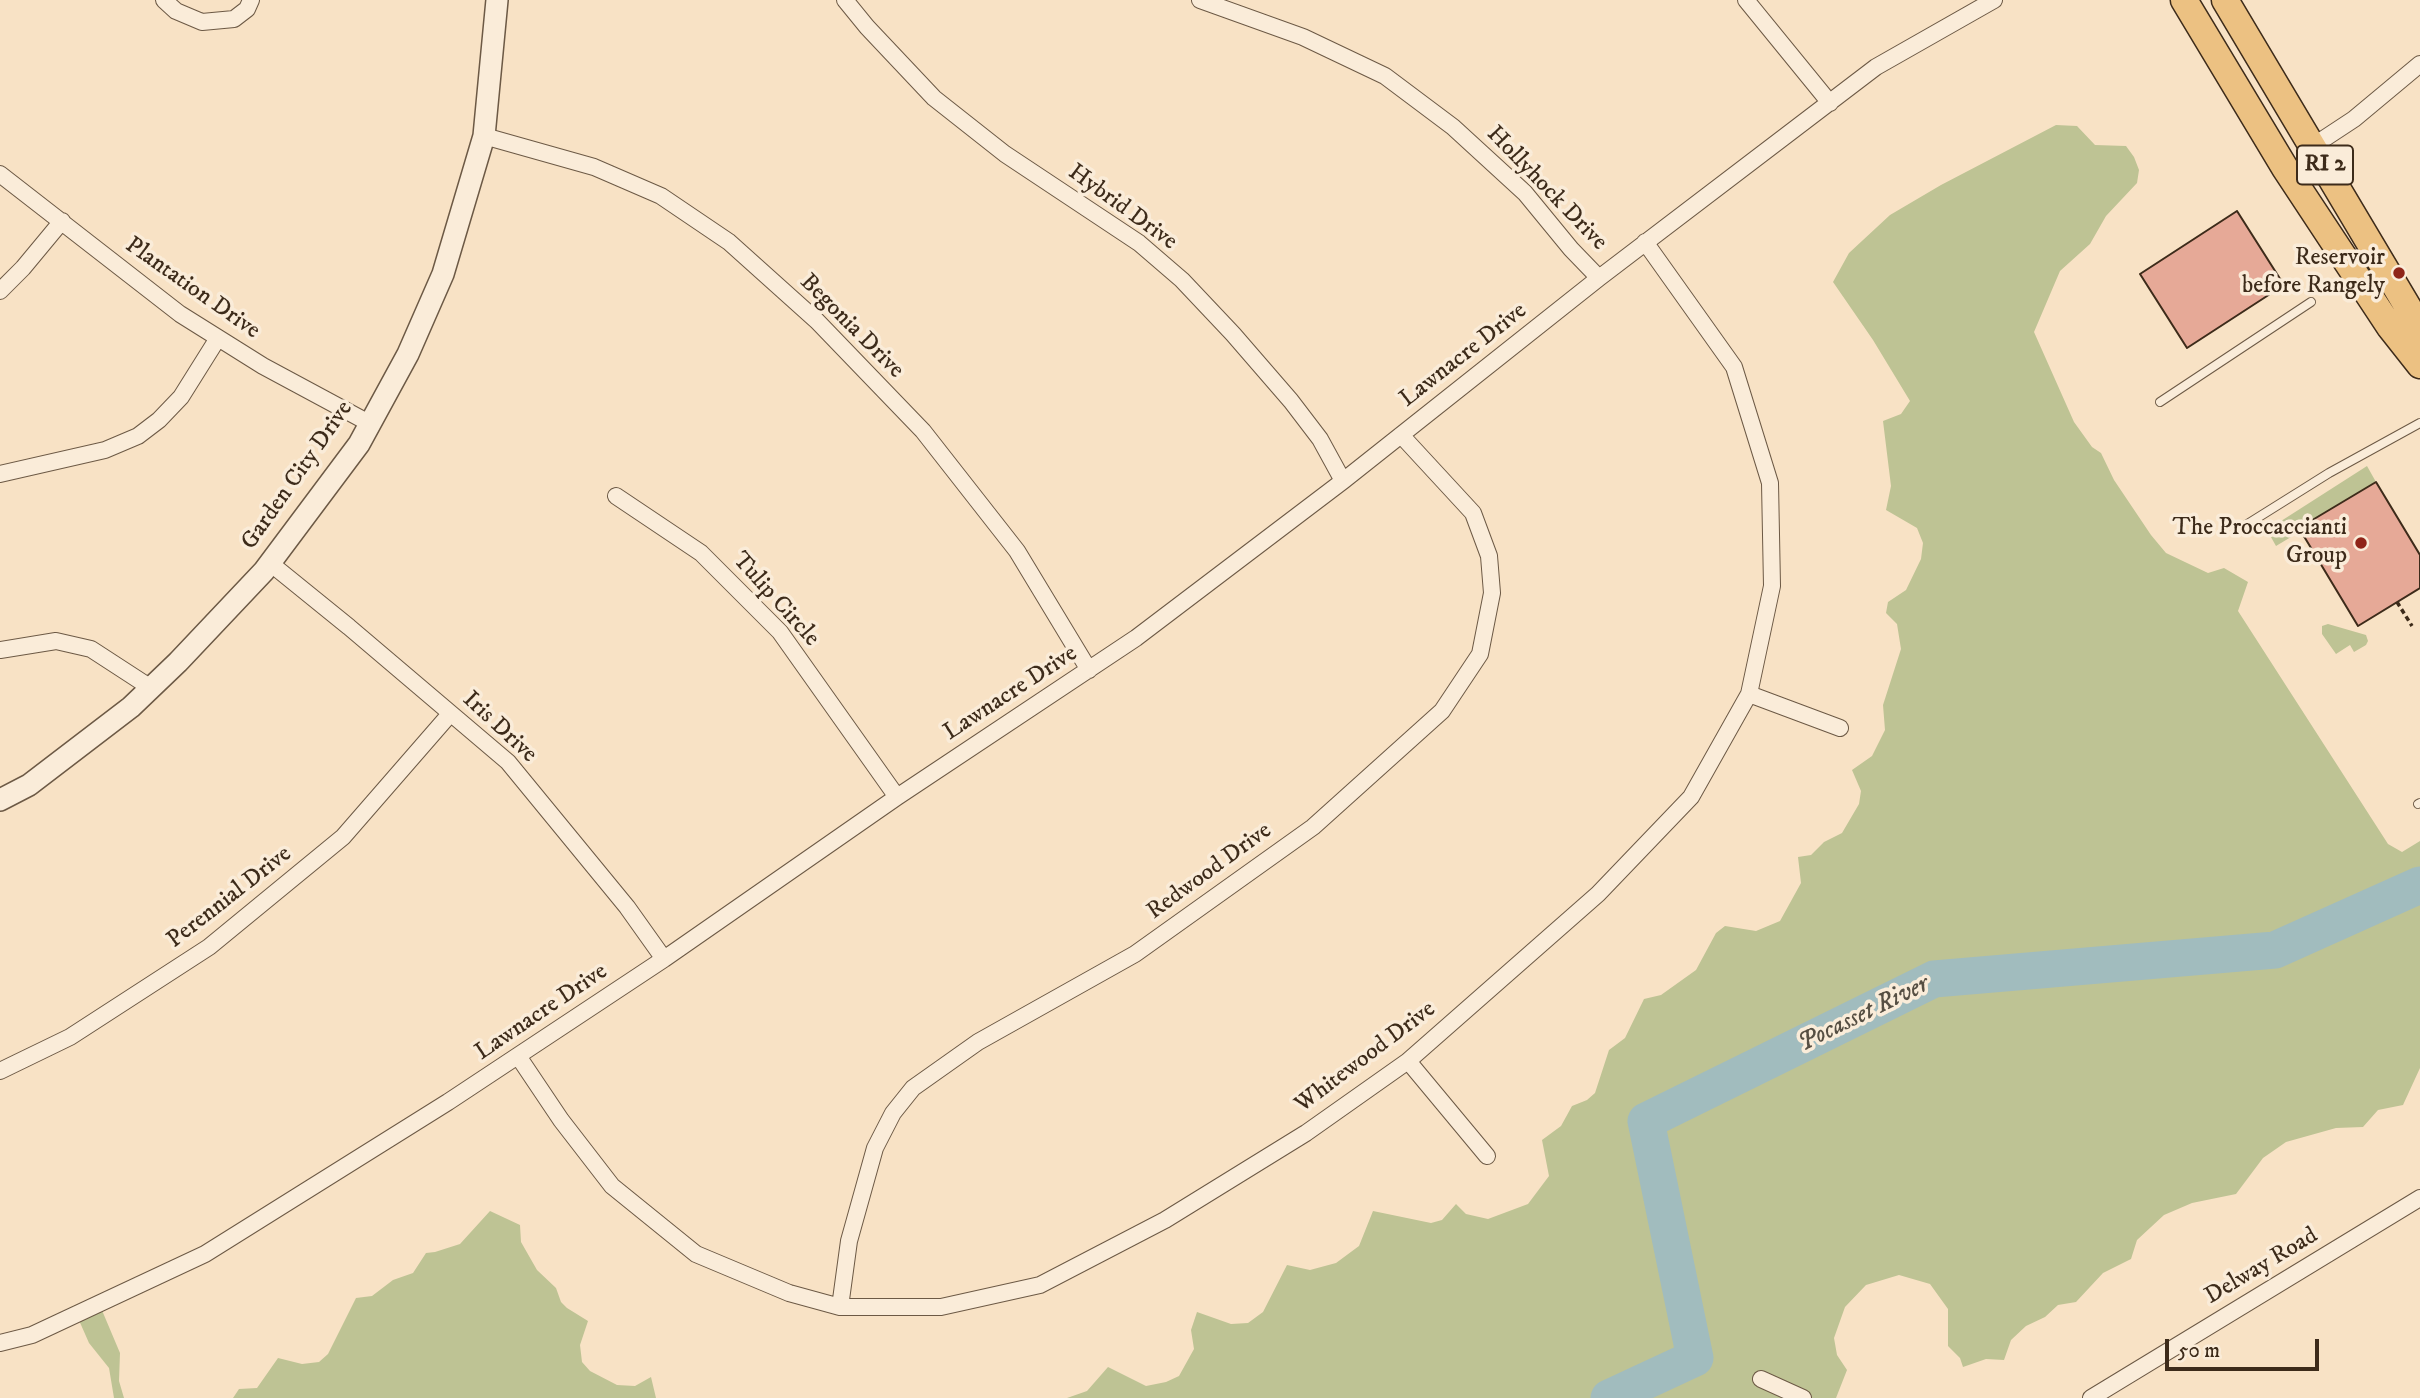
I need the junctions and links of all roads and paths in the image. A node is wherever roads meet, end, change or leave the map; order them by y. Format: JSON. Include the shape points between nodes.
{"nodes":[{"id":1,"x":164,"y":0,"type":"edge"},
{"id":2,"x":251,"y":0,"type":"edge"},
{"id":3,"x":497,"y":0,"type":"edge"},
{"id":4,"x":845,"y":0,"type":"edge"},
{"id":5,"x":1200,"y":0,"type":"edge"},
{"id":6,"x":1746,"y":0,"type":"edge"},
{"id":7,"x":1994,"y":0,"type":"edge"},
{"id":8,"x":2184,"y":0,"type":"edge"},
{"id":9,"x":2225,"y":0,"type":"edge"},
{"id":10,"x":2420,"y":64,"type":"edge"},
{"id":11,"x":1830,"y":103,"type":"junction"},
{"id":12,"x":484,"y":136,"type":"junction"},
{"id":13,"x":2313,"y":146,"type":"junction"},
{"id":14,"x":0,"y":174,"type":"edge"},
{"id":15,"x":62,"y":220,"type":"junction"},
{"id":16,"x":1645,"y":242,"type":"junction"},
{"id":17,"x":1599,"y":278,"type":"junction"},
{"id":18,"x":0,"y":291,"type":"edge"},
{"id":19,"x":2311,"y":302,"type":"dead end"},
{"id":20,"x":2420,"y":331,"type":"edge"},
{"id":21,"x":218,"y":338,"type":"junction"},
{"id":22,"x":2420,"y":365,"type":"edge"},
{"id":23,"x":2160,"y":402,"type":"dead end"},
{"id":24,"x":369,"y":423,"type":"junction"},
{"id":25,"x":2420,"y":424,"type":"edge"},
{"id":26,"x":1401,"y":435,"type":"junction"},
{"id":27,"x":0,"y":474,"type":"edge"},
{"id":28,"x":1343,"y":481,"type":"junction"},
{"id":29,"x":616,"y":496,"type":"dead end"},
{"id":30,"x":2238,"y":530,"type":"dead end"},
{"id":31,"x":270,"y":563,"type":"junction"},
{"id":32,"x":2397,"y":602,"type":"dead end"},
{"id":33,"x":2412,"y":626,"type":"dead end"},
{"id":34,"x":0,"y":650,"type":"edge"},
{"id":35,"x":1089,"y":670,"type":"junction"},
{"id":36,"x":151,"y":688,"type":"junction"},
{"id":37,"x":1749,"y":694,"type":"junction"},
{"id":38,"x":450,"y":714,"type":"junction"},
{"id":39,"x":1840,"y":728,"type":"dead end"},
{"id":40,"x":897,"y":797,"type":"junction"},
{"id":41,"x":0,"y":800,"type":"edge"},
{"id":42,"x":664,"y":959,"type":"junction"},
{"id":43,"x":518,"y":1056,"type":"junction"},
{"id":44,"x":1408,"y":1061,"type":"junction"},
{"id":45,"x":0,"y":1071,"type":"edge"},
{"id":46,"x":1487,"y":1156,"type":"dead end"},
{"id":47,"x":2420,"y":1198,"type":"edge"},
{"id":48,"x":840,"y":1307,"type":"junction"},
{"id":49,"x":0,"y":1343,"type":"edge"},
{"id":50,"x":1761,"y":1379,"type":"dead end"},
{"id":51,"x":1802,"y":1398,"type":"edge"},
{"id":52,"x":2091,"y":1398,"type":"edge"}],
"edges":[{"from":1,"to":2,"type":"street","via":[[176,11],[202,22],[234,19]]},
{"from":3,"to":12,"type":"street","name":"Garden City Drive"},
{"from":4,"to":28,"type":"street","name":"Hybrid Drive","via":[[934,98],[1005,154],[1139,243],[1182,280],[1291,401],[1320,439]]},
{"from":5,"to":17,"type":"street","name":"Hollyhock Drive","via":[[1303,37],[1385,76],[1454,127],[1515,184]]},
{"from":6,"to":11,"type":"street"},
{"from":7,"to":11,"type":"street","name":"Lawnacre Drive","via":[[1877,67]]},
{"from":8,"to":22,"type":"main road","number":"RI 2","via":[[2292,180]]},
{"from":9,"to":13,"type":"main road","number":"RI 2"},
{"from":10,"to":13,"type":"street","via":[[2354,119]]},
{"from":11,"to":16,"type":"street","name":"Lawnacre Drive"},
{"from":12,"to":24,"type":"street","name":"Garden City Drive","via":[[443,274],[408,354]]},
{"from":12,"to":35,"type":"street","name":"Begonia Drive","via":[[594,167],[661,196],[729,242],[817,321],[923,430],[1017,551]]},
{"from":13,"to":20,"type":"main road","number":"RI 2"},
{"from":14,"to":15,"type":"street","name":"Plantation Drive"},
{"from":15,"to":18,"type":"street"},
{"from":15,"to":21,"type":"street","name":"Plantation Drive","via":[[180,314]]},
{"from":16,"to":17,"type":"street","name":"Lawnacre Drive"},
{"from":16,"to":37,"type":"street","name":"Whitewood Drive","via":[[1734,367],[1770,483],[1772,586]]},
{"from":17,"to":26,"type":"street","name":"Lawnacre Drive"},
{"from":19,"to":23,"type":"lane"},
{"from":21,"to":24,"type":"street","name":"Plantation Drive"},
{"from":21,"to":27,"type":"street","via":[[181,397],[138,436],[105,450]]},
{"from":24,"to":31,"type":"street","name":"Garden City Drive","via":[[359,444]]},
{"from":25,"to":30,"type":"lane"},
{"from":26,"to":28,"type":"street","name":"Lawnacre Drive"},
{"from":26,"to":48,"type":"street","name":"Redwood Drive","via":[[1473,513],[1489,556],[1492,593],[1480,654],[1442,710],[1313,827],[1135,954],[978,1042],[913,1088],[893,1113],[875,1148],[849,1241]]},
{"from":28,"to":35,"type":"street","name":"Lawnacre Drive"},
{"from":29,"to":40,"type":"street","name":"Tulip Circle","via":[[701,553],[780,632]]},
{"from":31,"to":36,"type":"street","name":"Garden City Drive"},
{"from":31,"to":38,"type":"street","name":"Iris Drive"},
{"from":32,"to":33,"type":"path"},
{"from":34,"to":36,"type":"street","via":[[56,641],[91,649]]},
{"from":35,"to":40,"type":"street","name":"Lawnacre Drive"},
{"from":36,"to":41,"type":"street","name":"Garden City Drive","via":[[29,785]]},
{"from":37,"to":39,"type":"street"},
{"from":37,"to":44,"type":"street","name":"Whitewood Drive","via":[[1691,797],[1598,894]]},
{"from":38,"to":42,"type":"street","name":"Iris Drive","via":[[508,762],[627,906]]},
{"from":38,"to":45,"type":"street","name":"Perennial Drive","via":[[343,837],[209,947],[70,1037]]},
{"from":40,"to":42,"type":"street","name":"Lawnacre Drive"},
{"from":42,"to":43,"type":"street","name":"Lawnacre Drive"},
{"from":43,"to":48,"type":"street","name":"Whitewood Drive","via":[[612,1186],[696,1254],[789,1293]]},
{"from":43,"to":49,"type":"street","name":"Lawnacre Drive","via":[[205,1254],[32,1335]]},
{"from":44,"to":46,"type":"street"},
{"from":44,"to":48,"type":"street","name":"Whitewood Drive","via":[[1306,1133],[1165,1220],[1040,1285],[941,1307]]},
{"from":47,"to":52,"type":"street","name":"Delway Road"},
{"from":50,"to":51,"type":"street"}]}
